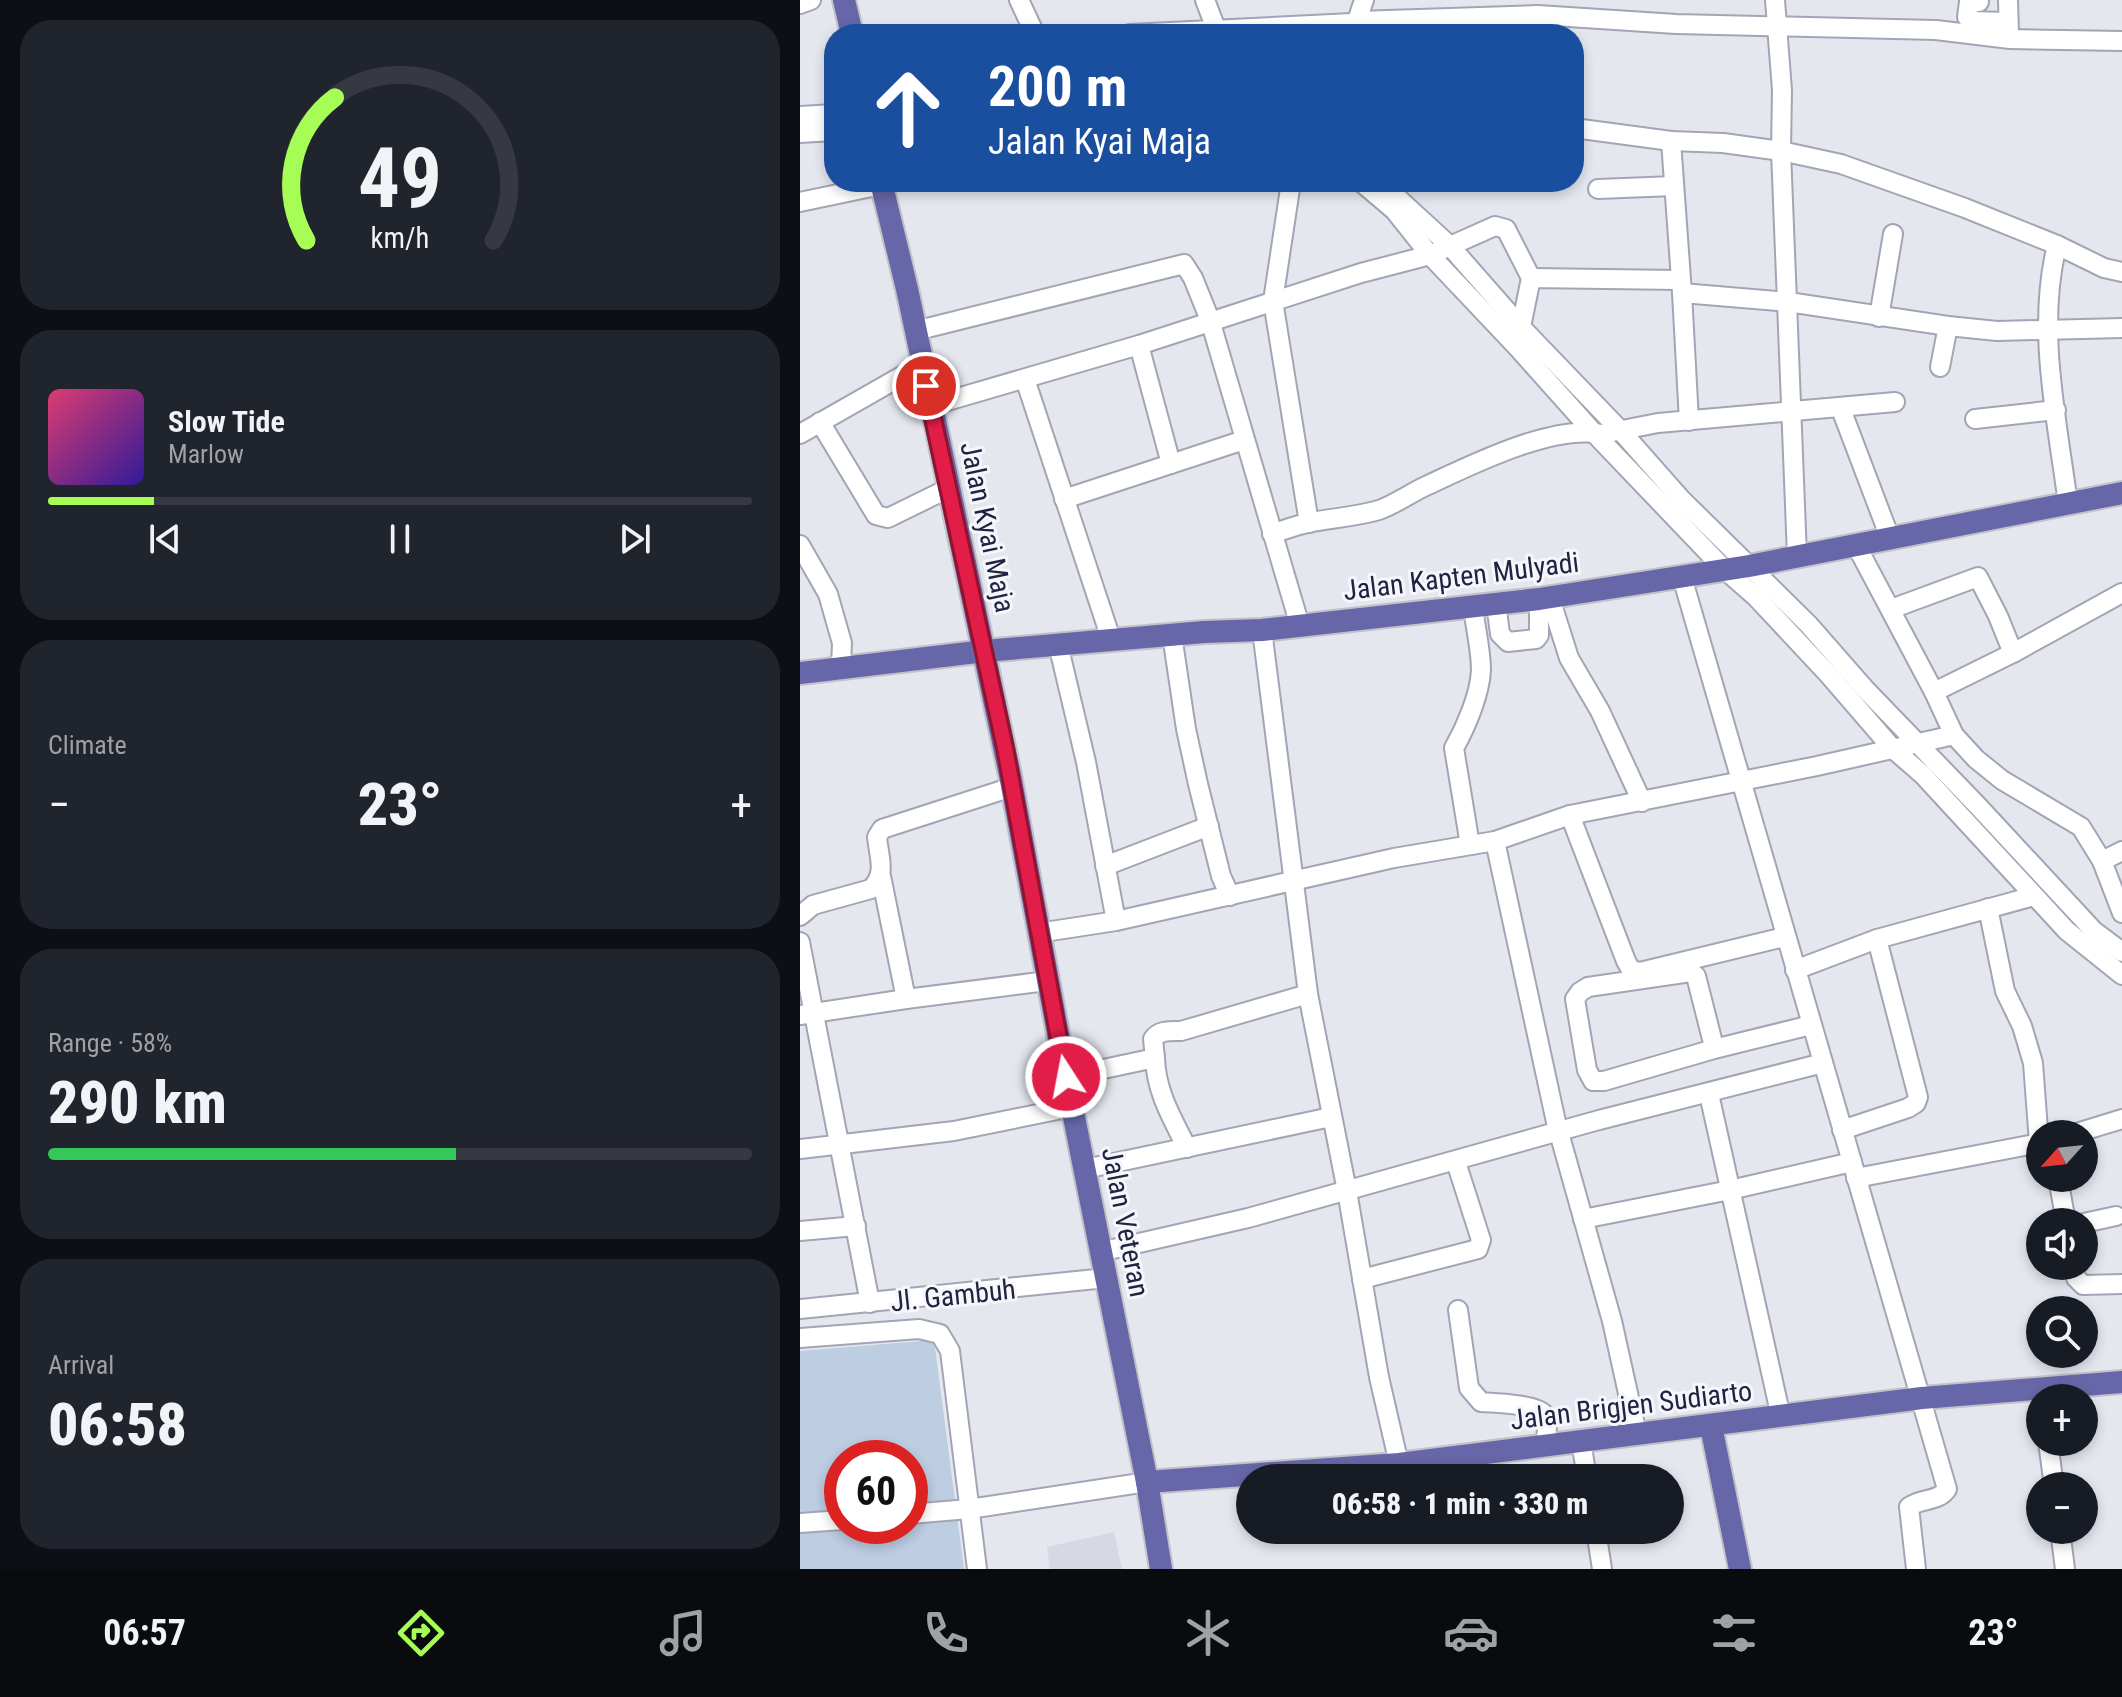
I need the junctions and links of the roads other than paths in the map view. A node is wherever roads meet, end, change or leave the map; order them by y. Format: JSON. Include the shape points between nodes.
{"nodes":[{"id":1,"x":811,"y":0,"type":"edge"},
{"id":2,"x":844,"y":0,"type":"edge"},
{"id":3,"x":1019,"y":0,"type":"edge"},
{"id":4,"x":1205,"y":0,"type":"edge"},
{"id":5,"x":1364,"y":0,"type":"edge"},
{"id":6,"x":1775,"y":0,"type":"edge"},
{"id":7,"x":800,"y":4,"type":"edge"},
{"id":8,"x":1538,"y":7,"type":"edge"},
{"id":9,"x":1995,"y":10,"type":"edge"},
{"id":10,"x":850,"y":24,"type":"edge"},
{"id":11,"x":1030,"y":24,"type":"edge"},
{"id":12,"x":1215,"y":24,"type":"edge"},
{"id":13,"x":1353,"y":24,"type":"edge"},
{"id":14,"x":1372,"y":24,"type":"edge"},
{"id":15,"x":1777,"y":25,"type":"junction"},
{"id":16,"x":2122,"y":41,"type":"edge"},
{"id":17,"x":824,"y":115,"type":"edge"},
{"id":18,"x":800,"y":116,"type":"edge"},
{"id":19,"x":1584,"y":129,"type":"edge"},
{"id":20,"x":824,"y":132,"type":"edge"},
{"id":21,"x":800,"y":133,"type":"edge"},
{"id":22,"x":1671,"y":141,"type":"junction"},
{"id":23,"x":1781,"y":151,"type":"junction"},
{"id":24,"x":1674,"y":186,"type":"junction"},
{"id":25,"x":1598,"y":189,"type":"dead end"},
{"id":26,"x":843,"y":192,"type":"edge"},
{"id":27,"x":883,"y":192,"type":"edge"},
{"id":28,"x":1289,"y":192,"type":"edge"},
{"id":29,"x":1373,"y":192,"type":"edge"},
{"id":30,"x":1390,"y":192,"type":"edge"},
{"id":31,"x":800,"y":202,"type":"edge"},
{"id":32,"x":1893,"y":234,"type":"dead end"},
{"id":33,"x":2057,"y":245,"type":"junction"},
{"id":34,"x":1440,"y":250,"type":"junction"},
{"id":35,"x":2122,"y":272,"type":"edge"},
{"id":36,"x":1531,"y":278,"type":"junction"},
{"id":37,"x":1681,"y":287,"type":"junction"},
{"id":38,"x":1273,"y":301,"type":"junction"},
{"id":39,"x":1788,"y":302,"type":"junction"},
{"id":40,"x":1879,"y":317,"type":"junction"},
{"id":41,"x":1210,"y":320,"type":"junction"},
{"id":42,"x":1948,"y":326,"type":"junction"},
{"id":43,"x":1521,"y":327,"type":"junction"},
{"id":44,"x":2122,"y":328,"type":"edge"},
{"id":45,"x":2048,"y":330,"type":"junction"},
{"id":46,"x":915,"y":331,"type":"junction"},
{"id":47,"x":1139,"y":345,"type":"junction"},
{"id":48,"x":921,"y":365,"type":"junction"},
{"id":49,"x":1940,"y":367,"type":"dead end"},
{"id":50,"x":1025,"y":379,"type":"junction"},
{"id":51,"x":1895,"y":402,"type":"dead end"},
{"id":52,"x":930,"y":406,"type":"junction"},
{"id":53,"x":1841,"y":409,"type":"junction"},
{"id":54,"x":2056,"y":410,"type":"junction"},
{"id":55,"x":1791,"y":411,"type":"junction"},
{"id":56,"x":1975,"y":419,"type":"dead end"},
{"id":57,"x":1689,"y":421,"type":"junction"},
{"id":58,"x":820,"y":422,"type":"junction"},
{"id":59,"x":1608,"y":432,"type":"junction"},
{"id":60,"x":800,"y":434,"type":"edge"},
{"id":61,"x":1244,"y":440,"type":"junction"},
{"id":62,"x":1171,"y":464,"type":"junction"},
{"id":63,"x":949,"y":488,"type":"junction"},
{"id":64,"x":2122,"y":493,"type":"edge"},
{"id":65,"x":1064,"y":499,"type":"junction"},
{"id":66,"x":2068,"y":504,"type":"junction"},
{"id":67,"x":1309,"y":523,"type":"junction"},
{"id":68,"x":1272,"y":534,"type":"junction"},
{"id":69,"x":1890,"y":538,"type":"junction"},
{"id":70,"x":800,"y":545,"type":"edge"},
{"id":71,"x":1856,"y":545,"type":"junction"},
{"id":72,"x":1797,"y":556,"type":"junction"},
{"id":73,"x":1736,"y":567,"type":"junction"},
{"id":74,"x":1682,"y":577,"type":"junction"},
{"id":75,"x":2122,"y":593,"type":"edge"},
{"id":76,"x":1545,"y":598,"type":"junction"},
{"id":77,"x":1496,"y":603,"type":"junction"},
{"id":78,"x":1473,"y":606,"type":"junction"},
{"id":79,"x":1891,"y":609,"type":"junction"},
{"id":80,"x":1300,"y":626,"type":"junction"},
{"id":81,"x":1262,"y":630,"type":"junction"},
{"id":82,"x":1172,"y":635,"type":"junction"},
{"id":83,"x":1111,"y":639,"type":"junction"},
{"id":84,"x":1058,"y":644,"type":"junction"},
{"id":85,"x":985,"y":651,"type":"junction"},
{"id":86,"x":2013,"y":653,"type":"junction"},
{"id":87,"x":841,"y":667,"type":"junction"},
{"id":88,"x":800,"y":673,"type":"edge"},
{"id":89,"x":1934,"y":692,"type":"junction"},
{"id":90,"x":1954,"y":735,"type":"junction"},
{"id":91,"x":1905,"y":746,"type":"junction"},
{"id":92,"x":1741,"y":781,"type":"junction"},
{"id":93,"x":1012,"y":787,"type":"junction"},
{"id":94,"x":1642,"y":802,"type":"junction"},
{"id":95,"x":1570,"y":815,"type":"junction"},
{"id":96,"x":1209,"y":826,"type":"junction"},
{"id":97,"x":1495,"y":841,"type":"junction"},
{"id":98,"x":1470,"y":845,"type":"junction"},
{"id":99,"x":2122,"y":851,"type":"edge"},
{"id":100,"x":2102,"y":861,"type":"junction"},
{"id":101,"x":1105,"y":866,"type":"junction"},
{"id":102,"x":881,"y":876,"type":"junction"},
{"id":103,"x":1294,"y":881,"type":"junction"},
{"id":104,"x":1230,"y":896,"type":"junction"},
{"id":105,"x":2034,"y":896,"type":"junction"},
{"id":106,"x":1988,"y":908,"type":"junction"},
{"id":107,"x":2122,"y":913,"type":"edge"},
{"id":108,"x":800,"y":916,"type":"edge"},
{"id":109,"x":1116,"y":921,"type":"junction"},
{"id":110,"x":1038,"y":933,"type":"junction"},
{"id":111,"x":1784,"y":937,"type":"junction"},
{"id":112,"x":1877,"y":939,"type":"junction"},
{"id":113,"x":800,"y":942,"type":"edge"},
{"id":114,"x":2122,"y":952,"type":"edge"},
{"id":115,"x":1795,"y":970,"type":"junction"},
{"id":116,"x":2122,"y":975,"type":"edge"},
{"id":117,"x":1047,"y":981,"type":"junction"},
{"id":118,"x":1308,"y":994,"type":"junction"},
{"id":119,"x":906,"y":999,"type":"junction"},
{"id":120,"x":806,"y":1014,"type":"edge"},
{"id":121,"x":1811,"y":1025,"type":"junction"},
{"id":122,"x":1713,"y":1043,"type":"dead end"},
{"id":123,"x":1155,"y":1058,"type":"junction"},
{"id":124,"x":1823,"y":1063,"type":"junction"},
{"id":125,"x":1066,"y":1077,"type":"junction"},
{"id":126,"x":1709,"y":1094,"type":"junction"},
{"id":127,"x":1072,"y":1107,"type":"junction"},
{"id":128,"x":1331,"y":1117,"type":"junction"},
{"id":129,"x":2122,"y":1119,"type":"edge"},
{"id":130,"x":2038,"y":1120,"type":"edge"},
{"id":131,"x":2098,"y":1126,"type":"edge"},
{"id":132,"x":1842,"y":1130,"type":"junction"},
{"id":133,"x":1560,"y":1132,"type":"junction"},
{"id":134,"x":841,"y":1145,"type":"junction"},
{"id":135,"x":2026,"y":1145,"type":"edge"},
{"id":136,"x":1187,"y":1148,"type":"junction"},
{"id":137,"x":800,"y":1149,"type":"edge"},
{"id":138,"x":1456,"y":1162,"type":"junction"},
{"id":139,"x":1085,"y":1169,"type":"junction"},
{"id":140,"x":1854,"y":1170,"type":"junction"},
{"id":141,"x":1730,"y":1190,"type":"junction"},
{"id":142,"x":1347,"y":1191,"type":"junction"},
{"id":143,"x":2116,"y":1216,"type":"dead end"},
{"id":144,"x":1583,"y":1219,"type":"junction"},
{"id":145,"x":2098,"y":1220,"type":"edge"},
{"id":146,"x":856,"y":1226,"type":"junction"},
{"id":147,"x":800,"y":1231,"type":"edge"},
{"id":148,"x":1100,"y":1252,"type":"junction"},
{"id":149,"x":1106,"y":1278,"type":"junction"},
{"id":150,"x":1362,"y":1279,"type":"junction"},
{"id":151,"x":2078,"y":1280,"type":"edge"},
{"id":152,"x":2122,"y":1284,"type":"edge"},
{"id":153,"x":870,"y":1303,"type":"junction"},
{"id":154,"x":800,"y":1309,"type":"edge"},
{"id":155,"x":1458,"y":1310,"type":"dead end"},
{"id":156,"x":800,"y":1338,"type":"edge"},
{"id":157,"x":2122,"y":1382,"type":"edge"},
{"id":158,"x":2098,"y":1385,"type":"edge"},
{"id":159,"x":2026,"y":1394,"type":"edge"},
{"id":160,"x":1922,"y":1398,"type":"junction"},
{"id":161,"x":1781,"y":1417,"type":"junction"},
{"id":162,"x":1711,"y":1426,"type":"junction"},
{"id":163,"x":1637,"y":1434,"type":"junction"},
{"id":164,"x":1581,"y":1441,"type":"junction"},
{"id":165,"x":1546,"y":1446,"type":"junction"},
{"id":166,"x":1399,"y":1464,"type":"joint"},
{"id":167,"x":1585,"y":1464,"type":"edge"},
{"id":168,"x":1236,"y":1476,"type":"edge"},
{"id":169,"x":1147,"y":1482,"type":"junction"},
{"id":170,"x":969,"y":1509,"type":"junction"},
{"id":171,"x":928,"y":1512,"type":"edge"},
{"id":172,"x":824,"y":1521,"type":"edge"},
{"id":173,"x":800,"y":1523,"type":"edge"},
{"id":174,"x":1598,"y":1544,"type":"edge"},
{"id":175,"x":2062,"y":1544,"type":"edge"},
{"id":176,"x":977,"y":1569,"type":"edge"},
{"id":177,"x":1161,"y":1569,"type":"edge"},
{"id":178,"x":1602,"y":1569,"type":"edge"},
{"id":179,"x":1740,"y":1569,"type":"edge"},
{"id":180,"x":1916,"y":1569,"type":"edge"},
{"id":181,"x":2065,"y":1569,"type":"edge"}],
"edges":[{"from":1,"to":7,"type":"street"},
{"from":2,"to":10,"type":"main road"},
{"from":3,"to":11,"type":"street"},
{"from":4,"to":12,"type":"street"},
{"from":5,"to":13,"type":"street"},
{"from":6,"to":15,"type":"street"},
{"from":8,"to":14,"type":"street"},
{"from":8,"to":15,"type":"street","via":[[1676,24]]},
{"from":9,"to":15,"type":"street","via":[[1936,30]]},
{"from":9,"to":16,"type":"street"},
{"from":15,"to":23,"type":"street"},
{"from":17,"to":18,"type":"street"},
{"from":19,"to":22,"type":"street"},
{"from":20,"to":21,"type":"street"},
{"from":22,"to":23,"type":"street"},
{"from":22,"to":24,"type":"street"},
{"from":23,"to":33,"type":"street","via":[[1841,164]]},
{"from":23,"to":39,"type":"street"},
{"from":24,"to":25,"type":"street"},
{"from":24,"to":37,"type":"street"},
{"from":26,"to":31,"type":"street"},
{"from":27,"to":46,"type":"main road","name":"Jalan Kyai Maja"},
{"from":28,"to":38,"type":"street"},
{"from":29,"to":34,"type":"street"},
{"from":30,"to":34,"type":"street"},
{"from":32,"to":40,"type":"street"},
{"from":33,"to":35,"type":"street"},
{"from":33,"to":45,"type":"street"},
{"from":34,"to":36,"type":"street","via":[[1502,227]]},
{"from":34,"to":38,"type":"street"},
{"from":34,"to":43,"type":"street"},
{"from":34,"to":59,"type":"street","via":[[1518,348]]},
{"from":36,"to":37,"type":"street"},
{"from":36,"to":43,"type":"street"},
{"from":37,"to":39,"type":"street"},
{"from":37,"to":57,"type":"street"},
{"from":38,"to":41,"type":"street"},
{"from":38,"to":67,"type":"street"},
{"from":39,"to":40,"type":"street"},
{"from":39,"to":55,"type":"street"},
{"from":40,"to":42,"type":"street"},
{"from":41,"to":46,"type":"street","via":[[1188,268],[1178,264]]},
{"from":41,"to":47,"type":"street"},
{"from":41,"to":61,"type":"street"},
{"from":42,"to":45,"type":"street"},
{"from":42,"to":49,"type":"street"},
{"from":43,"to":59,"type":"street"},
{"from":44,"to":45,"type":"street"},
{"from":45,"to":54,"type":"street"},
{"from":46,"to":48,"type":"main road","name":"Jalan Kyai Maja"},
{"from":47,"to":50,"type":"street"},
{"from":47,"to":62,"type":"street"},
{"from":48,"to":52,"type":"main road","name":"Jalan Kyai Maja"},
{"from":48,"to":58,"type":"street"},
{"from":50,"to":52,"type":"street"},
{"from":50,"to":65,"type":"street"},
{"from":51,"to":53,"type":"street"},
{"from":52,"to":63,"type":"main road","name":"Jalan Kyai Maja"},
{"from":53,"to":55,"type":"street"},
{"from":53,"to":69,"type":"street"},
{"from":54,"to":56,"type":"street"},
{"from":54,"to":66,"type":"street"},
{"from":55,"to":57,"type":"street"},
{"from":55,"to":72,"type":"street"},
{"from":57,"to":59,"type":"street"},
{"from":58,"to":60,"type":"street"},
{"from":58,"to":63,"type":"street","via":[[876,515],[888,518]]},
{"from":59,"to":67,"type":"street","via":[[1534,441],[1382,509]]},
{"from":59,"to":73,"type":"street"},
{"from":59,"to":73,"type":"street","via":[[1681,499]]},
{"from":61,"to":62,"type":"street"},
{"from":61,"to":68,"type":"street"},
{"from":62,"to":65,"type":"street"},
{"from":63,"to":85,"type":"main road","name":"Jalan Kyai Maja"},
{"from":64,"to":66,"type":"main road","name":"Jalan Kapten Mulyadi"},
{"from":65,"to":83,"type":"street"},
{"from":66,"to":69,"type":"main road","name":"Jalan Kapten Mulyadi"},
{"from":67,"to":68,"type":"street"},
{"from":68,"to":80,"type":"street"},
{"from":69,"to":71,"type":"main road","name":"Jalan Kapten Mulyadi"},
{"from":70,"to":87,"type":"street","via":[[828,594],[842,643]]},
{"from":71,"to":72,"type":"main road","name":"Jalan Kapten Mulyadi"},
{"from":71,"to":79,"type":"street"},
{"from":72,"to":73,"type":"main road","name":"Jalan Kapten Mulyadi"},
{"from":73,"to":74,"type":"main road","name":"Jalan Kapten Mulyadi"},
{"from":73,"to":91,"type":"street","via":[[1829,675]]},
{"from":73,"to":91,"type":"street","via":[[1809,625],[1865,689]]},
{"from":74,"to":76,"type":"main road","name":"Jalan Kapten Mulyadi"},
{"from":74,"to":92,"type":"street"},
{"from":75,"to":86,"type":"street"},
{"from":76,"to":77,"type":"main road","name":"Jalan Kapten Mulyadi"},
{"from":76,"to":77,"type":"street","via":[[1536,639],[1508,642],[1500,634]]},
{"from":76,"to":94,"type":"street","via":[[1569,658]]},
{"from":77,"to":78,"type":"main road","name":"Jalan Kapten Mulyadi"},
{"from":78,"to":80,"type":"main road","name":"Jalan Kapten Mulyadi"},
{"from":78,"to":98,"type":"street","via":[[1481,670],[1453,757]]},
{"from":79,"to":86,"type":"street","via":[[1978,577]]},
{"from":79,"to":89,"type":"street"},
{"from":80,"to":81,"type":"main road","name":"Jalan Kapten Mulyadi"},
{"from":81,"to":82,"type":"main road","name":"Jalan Kapten Mulyadi"},
{"from":81,"to":103,"type":"street"},
{"from":82,"to":83,"type":"main road","name":"Jalan Kapten Mulyadi"},
{"from":82,"to":96,"type":"street","via":[[1186,729]]},
{"from":83,"to":84,"type":"main road","name":"Jalan Kapten Mulyadi"},
{"from":84,"to":85,"type":"main road","name":"Jalan Kapten Mulyadi"},
{"from":84,"to":101,"type":"street"},
{"from":85,"to":87,"type":"main road","name":"Jalan Kapten Mulyadi"},
{"from":85,"to":93,"type":"main road","name":"Jalan Veteran"},
{"from":86,"to":89,"type":"street"},
{"from":87,"to":88,"type":"main road","name":"Jalan Kapten Mulyadi"},
{"from":89,"to":90,"type":"street"},
{"from":90,"to":91,"type":"street"},
{"from":90,"to":100,"type":"street","via":[[2002,780],[2081,827]]},
{"from":91,"to":92,"type":"street"},
{"from":91,"to":105,"type":"street","via":[[1923,775]]},
{"from":91,"to":114,"type":"street","via":[[2094,931]]},
{"from":92,"to":94,"type":"street"},
{"from":92,"to":111,"type":"street"},
{"from":93,"to":102,"type":"street","via":[[882,829],[877,837]]},
{"from":93,"to":110,"type":"main road","name":"Jalan Veteran"},
{"from":94,"to":95,"type":"street"},
{"from":95,"to":97,"type":"street"},
{"from":95,"to":111,"type":"street","via":[[1631,970]]},
{"from":96,"to":101,"type":"street"},
{"from":96,"to":104,"type":"street"},
{"from":97,"to":98,"type":"street"},
{"from":97,"to":133,"type":"street"},
{"from":98,"to":103,"type":"street"},
{"from":99,"to":100,"type":"street"},
{"from":100,"to":107,"type":"street"},
{"from":101,"to":109,"type":"street"},
{"from":102,"to":108,"type":"street","via":[[871,889],[813,905]]},
{"from":102,"to":119,"type":"street"},
{"from":103,"to":104,"type":"street"},
{"from":103,"to":118,"type":"street"},
{"from":104,"to":109,"type":"street"},
{"from":105,"to":106,"type":"street"},
{"from":105,"to":116,"type":"street"},
{"from":106,"to":112,"type":"street"},
{"from":106,"to":130,"type":"street","via":[[2005,991],[2033,1063]]},
{"from":109,"to":110,"type":"street"},
{"from":110,"to":117,"type":"main road","name":"Jalan Veteran"},
{"from":111,"to":115,"type":"street"},
{"from":112,"to":115,"type":"street"},
{"from":112,"to":132,"type":"street","via":[[1918,1097],[1908,1108]]},
{"from":113,"to":120,"type":"street"},
{"from":115,"to":121,"type":"street"},
{"from":117,"to":119,"type":"street"},
{"from":117,"to":125,"type":"main road","name":"Jalan Veteran"},
{"from":118,"to":123,"type":"street","via":[[1156,1035]]},
{"from":118,"to":128,"type":"street"},
{"from":119,"to":120,"type":"street"},
{"from":120,"to":134,"type":"street"},
{"from":121,"to":122,"type":"street","via":[[1593,1081],[1575,999],[1588,987],[1691,972]]},
{"from":121,"to":124,"type":"street"},
{"from":123,"to":125,"type":"street"},
{"from":123,"to":136,"type":"street","via":[[1161,1096]]},
{"from":124,"to":126,"type":"street"},
{"from":124,"to":132,"type":"street"},
{"from":125,"to":127,"type":"main road","name":"Jalan Veteran"},
{"from":126,"to":133,"type":"street"},
{"from":126,"to":141,"type":"street"},
{"from":127,"to":134,"type":"street","via":[[954,1131]]},
{"from":127,"to":139,"type":"main road","name":"Jalan Veteran"},
{"from":128,"to":136,"type":"street"},
{"from":128,"to":142,"type":"street"},
{"from":129,"to":131,"type":"street"},
{"from":132,"to":140,"type":"street"},
{"from":133,"to":138,"type":"street"},
{"from":133,"to":144,"type":"street"},
{"from":134,"to":137,"type":"street"},
{"from":134,"to":146,"type":"street"},
{"from":135,"to":140,"type":"street"},
{"from":136,"to":139,"type":"street"},
{"from":138,"to":142,"type":"street"},
{"from":138,"to":150,"type":"street","via":[[1481,1240],[1478,1249]]},
{"from":139,"to":148,"type":"main road","name":"Jalan Veteran"},
{"from":140,"to":141,"type":"street"},
{"from":140,"to":160,"type":"street"},
{"from":141,"to":144,"type":"street"},
{"from":141,"to":161,"type":"street"},
{"from":142,"to":148,"type":"street"},
{"from":142,"to":150,"type":"street"},
{"from":143,"to":145,"type":"street"},
{"from":144,"to":163,"type":"street"},
{"from":146,"to":147,"type":"street"},
{"from":146,"to":153,"type":"street"},
{"from":148,"to":149,"type":"main road","name":"Jalan Veteran"},
{"from":149,"to":153,"type":"street","name":"Jl. Gambuh"},
{"from":149,"to":169,"type":"main road","name":"Jalan Veteran"},
{"from":150,"to":166,"type":"street"},
{"from":151,"to":152,"type":"street","via":[[2083,1285]]},
{"from":153,"to":154,"type":"street","name":"Jl. Gambuh"},
{"from":155,"to":165,"type":"street","via":[[1469,1388],[1481,1402],[1542,1412]]},
{"from":156,"to":170,"type":"street","via":[[919,1329],[940,1334],[950,1351]]},
{"from":157,"to":158,"type":"main road","name":"Jalan Brigjen Sudiarto"},
{"from":159,"to":160,"type":"main road","name":"Jalan Brigjen Sudiarto"},
{"from":160,"to":161,"type":"main road","name":"Jalan Brigjen Sudiarto"},
{"from":160,"to":180,"type":"street","via":[[1947,1489],[1909,1507]]},
{"from":161,"to":162,"type":"main road","name":"Jalan Brigjen Sudiarto"},
{"from":162,"to":163,"type":"main road","name":"Jalan Brigjen Sudiarto"},
{"from":162,"to":179,"type":"main road"},
{"from":163,"to":164,"type":"main road","name":"Jalan Brigjen Sudiarto"},
{"from":164,"to":165,"type":"main road","name":"Jalan Brigjen Sudiarto"},
{"from":164,"to":167,"type":"street"},
{"from":165,"to":166,"type":"main road","name":"Jalan Brigjen Sudiarto"},
{"from":168,"to":169,"type":"main road","name":"Jalan Brigjen Sudiarto"},
{"from":169,"to":170,"type":"street"},
{"from":169,"to":177,"type":"main road","name":"Jalan Veteran"},
{"from":170,"to":171,"type":"street"},
{"from":170,"to":176,"type":"street"},
{"from":172,"to":173,"type":"street"},
{"from":174,"to":178,"type":"street"},
{"from":175,"to":181,"type":"street"}]}
